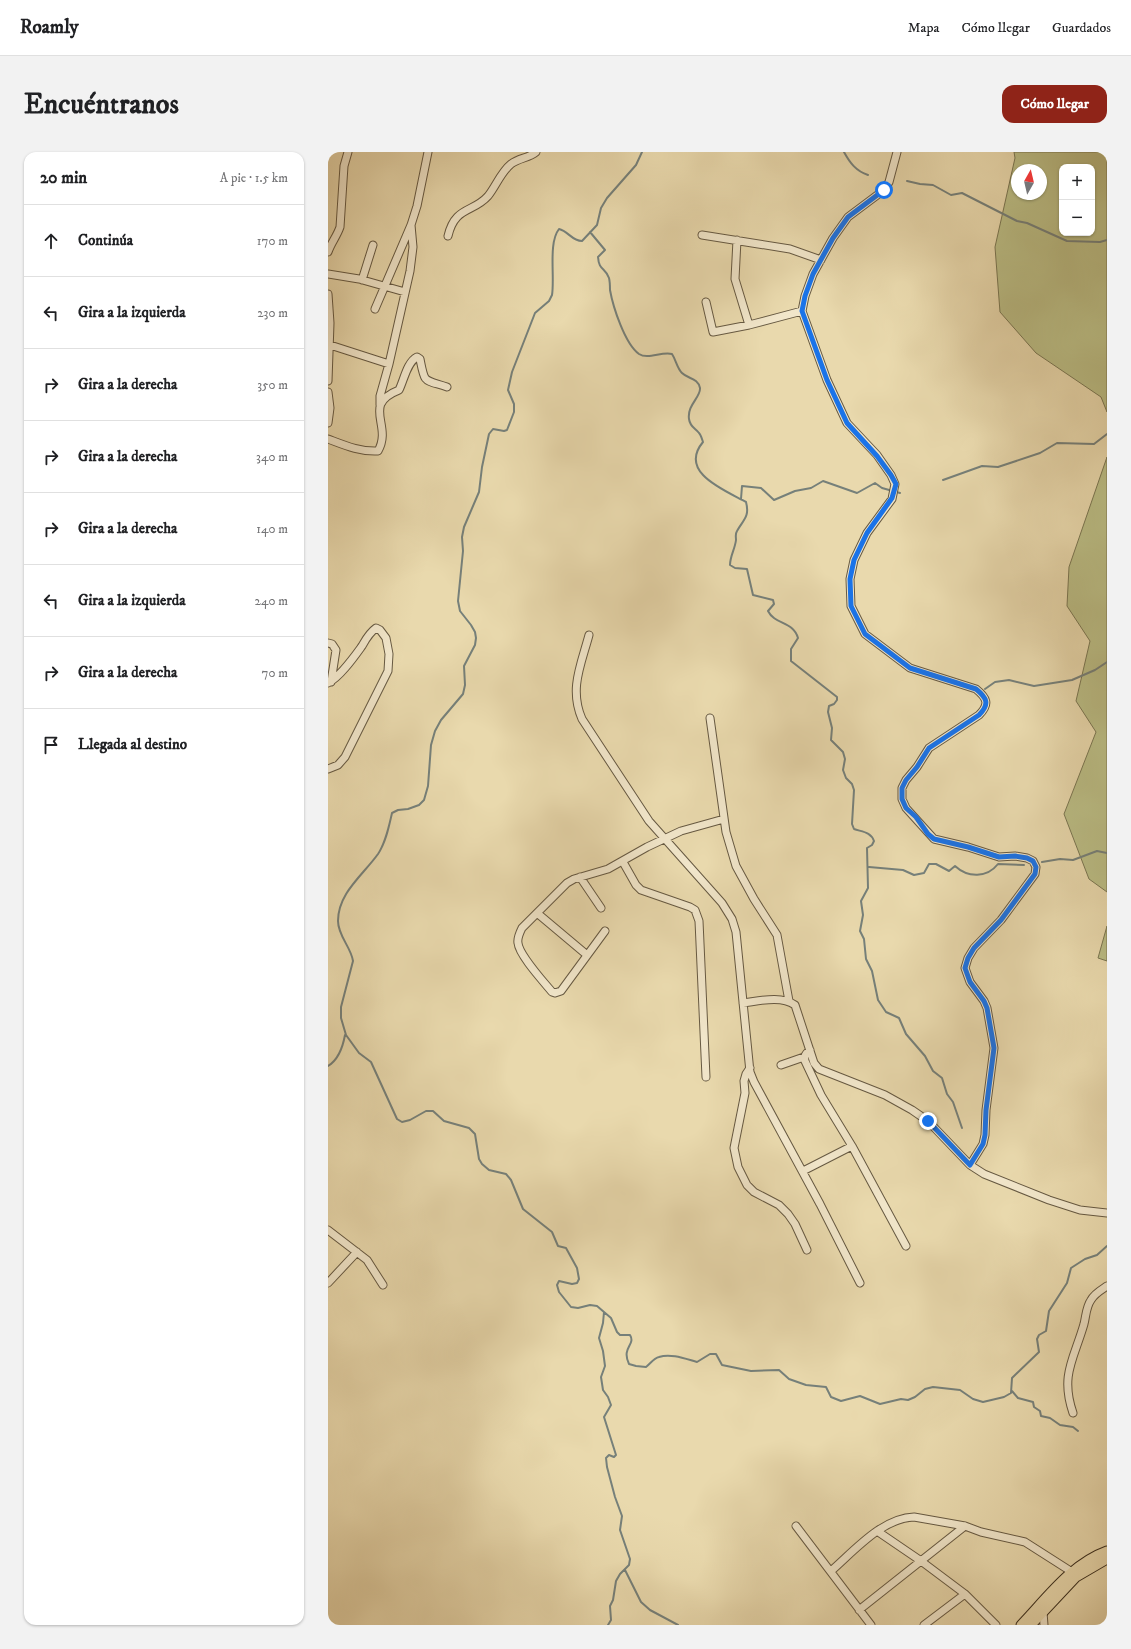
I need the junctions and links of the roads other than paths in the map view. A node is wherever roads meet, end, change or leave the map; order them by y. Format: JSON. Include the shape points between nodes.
{"nodes":[{"id":1,"x":348,"y":152,"type":"edge"},
{"id":2,"x":428,"y":152,"type":"edge"},
{"id":3,"x":536,"y":152,"type":"edge"},
{"id":4,"x":897,"y":152,"type":"edge"},
{"id":5,"x":411,"y":225,"type":"junction"},
{"id":6,"x":702,"y":234,"type":"dead end"},
{"id":7,"x":448,"y":236,"type":"dead end"},
{"id":8,"x":737,"y":240,"type":"junction"},
{"id":9,"x":373,"y":245,"type":"dead end"},
{"id":10,"x":328,"y":252,"type":"edge"},
{"id":11,"x":821,"y":260,"type":"junction"},
{"id":12,"x":328,"y":274,"type":"edge"},
{"id":13,"x":362,"y":280,"type":"junction"},
{"id":14,"x":385,"y":286,"type":"junction"},
{"id":15,"x":405,"y":292,"type":"junction"},
{"id":16,"x":328,"y":294,"type":"edge"},
{"id":17,"x":706,"y":302,"type":"dead end"},
{"id":18,"x":375,"y":309,"type":"dead end"},
{"id":19,"x":802,"y":311,"type":"junction"},
{"id":20,"x":749,"y":325,"type":"junction"},
{"id":21,"x":330,"y":346,"type":"junction"},
{"id":22,"x":389,"y":364,"type":"junction"},
{"id":23,"x":328,"y":381,"type":"edge"},
{"id":24,"x":447,"y":386,"type":"dead end"},
{"id":25,"x":328,"y":392,"type":"edge"},
{"id":26,"x":380,"y":405,"type":"junction"},
{"id":27,"x":328,"y":423,"type":"edge"},
{"id":28,"x":328,"y":439,"type":"edge"},
{"id":29,"x":589,"y":635,"type":"dead end"},
{"id":30,"x":328,"y":643,"type":"edge"},
{"id":31,"x":330,"y":682,"type":"edge"},
{"id":32,"x":710,"y":718,"type":"dead end"},
{"id":33,"x":328,"y":769,"type":"edge"},
{"id":34,"x":724,"y":819,"type":"junction"},
{"id":35,"x":664,"y":839,"type":"junction"},
{"id":36,"x":623,"y":862,"type":"junction"},
{"id":37,"x":580,"y":877,"type":"junction"},
{"id":38,"x":601,"y":908,"type":"dead end"},
{"id":39,"x":537,"y":913,"type":"junction"},
{"id":40,"x":605,"y":931,"type":"dead end"},
{"id":41,"x":587,"y":955,"type":"junction"},
{"id":42,"x":790,"y":1001,"type":"junction"},
{"id":43,"x":743,"y":1003,"type":"junction"},
{"id":44,"x":810,"y":1050,"type":"junction"},
{"id":45,"x":804,"y":1057,"type":"junction"},
{"id":46,"x":781,"y":1065,"type":"dead end"},
{"id":47,"x":750,"y":1068,"type":"junction"},
{"id":48,"x":706,"y":1077,"type":"dead end"},
{"id":49,"x":852,"y":1146,"type":"junction"},
{"id":50,"x":970,"y":1165,"type":"junction"},
{"id":51,"x":802,"y":1171,"type":"junction"},
{"id":52,"x":1107,"y":1213,"type":"edge"},
{"id":53,"x":328,"y":1230,"type":"edge"},
{"id":54,"x":906,"y":1246,"type":"dead end"},
{"id":55,"x":807,"y":1250,"type":"dead end"},
{"id":56,"x":357,"y":1252,"type":"junction"},
{"id":57,"x":328,"y":1283,"type":"edge"},
{"id":58,"x":860,"y":1283,"type":"dead end"},
{"id":59,"x":383,"y":1285,"type":"dead end"},
{"id":60,"x":1107,"y":1286,"type":"edge"},
{"id":61,"x":1073,"y":1413,"type":"dead end"},
{"id":62,"x":796,"y":1526,"type":"dead end"},
{"id":63,"x":965,"y":1526,"type":"junction"},
{"id":64,"x":877,"y":1532,"type":"junction"},
{"id":65,"x":1107,"y":1551,"type":"edge"},
{"id":66,"x":1107,"y":1559,"type":"edge"},
{"id":67,"x":921,"y":1561,"type":"junction"},
{"id":68,"x":831,"y":1571,"type":"junction"},
{"id":69,"x":1072,"y":1572,"type":"junction"},
{"id":70,"x":965,"y":1594,"type":"junction"},
{"id":71,"x":859,"y":1610,"type":"junction"},
{"id":72,"x":1043,"y":1612,"type":"junction"},
{"id":73,"x":871,"y":1625,"type":"edge"},
{"id":74,"x":924,"y":1625,"type":"edge"},
{"id":75,"x":996,"y":1625,"type":"edge"},
{"id":76,"x":1021,"y":1625,"type":"edge"},
{"id":77,"x":1031,"y":1625,"type":"edge"},
{"id":78,"x":1044,"y":1625,"type":"edge"}],
"edges":[{"from":1,"to":10,"type":"street","via":[[344,166],[340,227]]},
{"from":2,"to":5,"type":"street"},
{"from":3,"to":7,"type":"street","via":[[511,164],[486,197],[456,217]]},
{"from":4,"to":11,"type":"street","via":[[889,182],[884,190],[848,217]]},
{"from":5,"to":14,"type":"street"},
{"from":5,"to":15,"type":"street","via":[[413,247]]},
{"from":6,"to":8,"type":"street"},
{"from":8,"to":11,"type":"street","via":[[790,249]]},
{"from":8,"to":20,"type":"street","via":[[735,279]]},
{"from":9,"to":13,"type":"street"},
{"from":11,"to":19,"type":"street","via":[[813,274]]},
{"from":12,"to":13,"type":"street"},
{"from":13,"to":14,"type":"street"},
{"from":14,"to":15,"type":"street"},
{"from":14,"to":18,"type":"street"},
{"from":15,"to":22,"type":"street"},
{"from":16,"to":21,"type":"street"},
{"from":17,"to":20,"type":"street","via":[[713,332]]},
{"from":19,"to":20,"type":"street"},
{"from":19,"to":50,"type":"street","via":[[827,380],[847,423],[877,456],[896,484],[892,498],[867,533],[854,560],[850,579],[851,606],[865,634],[910,668],[976,689],[984,695],[986,702],[985,709],[979,715],[936,742],[925,752],[902,788],[902,799],[906,808],[934,839],[999,857],[1027,858],[1033,861],[1036,867],[1035,874],[1001,920],[974,948],[965,968],[970,982],[987,1008],[994,1048],[985,1135],[983,1144]]},
{"from":21,"to":22,"type":"street"},
{"from":21,"to":23,"type":"street"},
{"from":22,"to":26,"type":"street"},
{"from":24,"to":26,"type":"street","via":[[426,380],[423,377],[420,359],[417,357],[408,368],[399,390],[391,393]]},
{"from":25,"to":27,"type":"street"},
{"from":26,"to":28,"type":"street","via":[[383,438],[378,451],[367,452]]},
{"from":29,"to":35,"type":"street","via":[[577,680],[578,709],[649,821]]},
{"from":30,"to":31,"type":"street","via":[[336,650]]},
{"from":31,"to":33,"type":"street","via":[[337,677],[371,632],[376,628],[380,630],[386,638],[389,654],[388,671],[345,757],[338,765]]},
{"from":32,"to":34,"type":"street"},
{"from":34,"to":35,"type":"street"},
{"from":34,"to":42,"type":"street","via":[[736,866],[777,935]]},
{"from":35,"to":36,"type":"street"},
{"from":35,"to":43,"type":"street","via":[[722,903],[732,919],[736,932]]},
{"from":36,"to":37,"type":"street"},
{"from":36,"to":48,"type":"street","via":[[641,890],[695,910],[699,921]]},
{"from":37,"to":38,"type":"street"},
{"from":37,"to":39,"type":"street","via":[[567,883]]},
{"from":39,"to":41,"type":"street"},
{"from":39,"to":41,"type":"street","via":[[522,928],[518,943],[522,953],[552,992],[555,994],[561,991]]},
{"from":40,"to":41,"type":"street"},
{"from":42,"to":43,"type":"street","via":[[779,999]]},
{"from":42,"to":44,"type":"street","via":[[795,1005]]},
{"from":43,"to":47,"type":"street"},
{"from":44,"to":45,"type":"street"},
{"from":44,"to":50,"type":"street","via":[[819,1069],[886,1095],[928,1121]]},
{"from":45,"to":46,"type":"street"},
{"from":45,"to":49,"type":"street","via":[[822,1095]]},
{"from":47,"to":51,"type":"street","via":[[754,1082]]},
{"from":47,"to":55,"type":"street","via":[[744,1081],[745,1093],[734,1148],[738,1167],[747,1185],[754,1192],[779,1205],[788,1214]]},
{"from":49,"to":51,"type":"street"},
{"from":49,"to":54,"type":"street"},
{"from":50,"to":52,"type":"street","via":[[984,1174],[1049,1200],[1080,1210]]},
{"from":51,"to":58,"type":"street"},
{"from":53,"to":56,"type":"street"},
{"from":56,"to":57,"type":"street"},
{"from":56,"to":59,"type":"street","via":[[367,1260]]},
{"from":60,"to":61,"type":"street","via":[[1089,1302],[1068,1369]]},
{"from":62,"to":68,"type":"street"},
{"from":63,"to":64,"type":"street","via":[[906,1517],[887,1524]]},
{"from":63,"to":67,"type":"street"},
{"from":63,"to":69,"type":"street","via":[[1025,1542]]},
{"from":64,"to":67,"type":"street"},
{"from":64,"to":68,"type":"street"},
{"from":65,"to":69,"type":"main road"},
{"from":66,"to":72,"type":"main road","via":[[1076,1577]]},
{"from":67,"to":70,"type":"street"},
{"from":67,"to":71,"type":"street"},
{"from":68,"to":71,"type":"street"},
{"from":69,"to":76,"type":"main road"},
{"from":70,"to":74,"type":"street"},
{"from":70,"to":75,"type":"street"},
{"from":71,"to":73,"type":"street"},
{"from":72,"to":77,"type":"main road"},
{"from":72,"to":78,"type":"street"}]}
